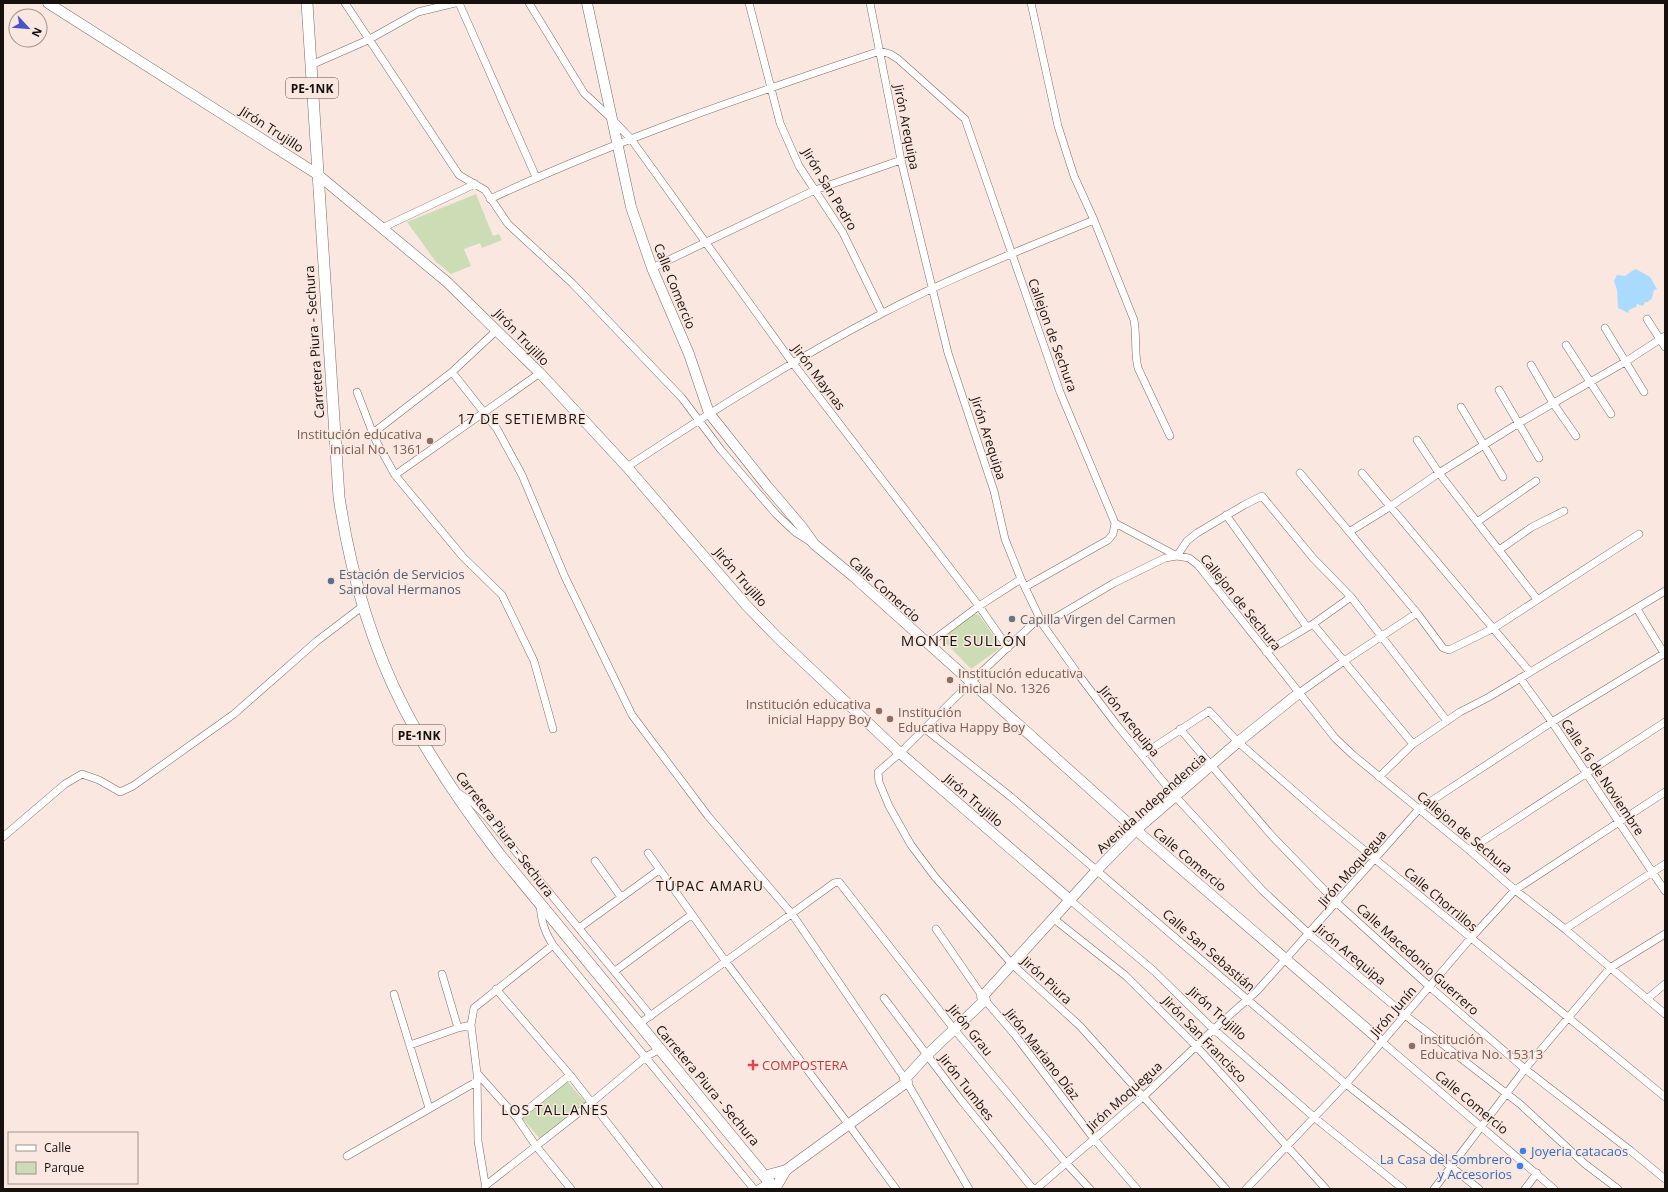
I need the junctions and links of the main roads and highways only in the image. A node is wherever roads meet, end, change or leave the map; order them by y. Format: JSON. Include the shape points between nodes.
{"nodes":[{"id":1,"x":307,"y":3,"type":"edge"},
{"id":2,"x":771,"y":1184,"type":"edge"}],
"edges":[{"from":1,"to":2,"type":"main road","name":"Carretera Piura - Sechura","number":"PE-1NK","via":[[339,497],[352,564],[380,654],[404,708],[451,789],[500,855]]}]}
